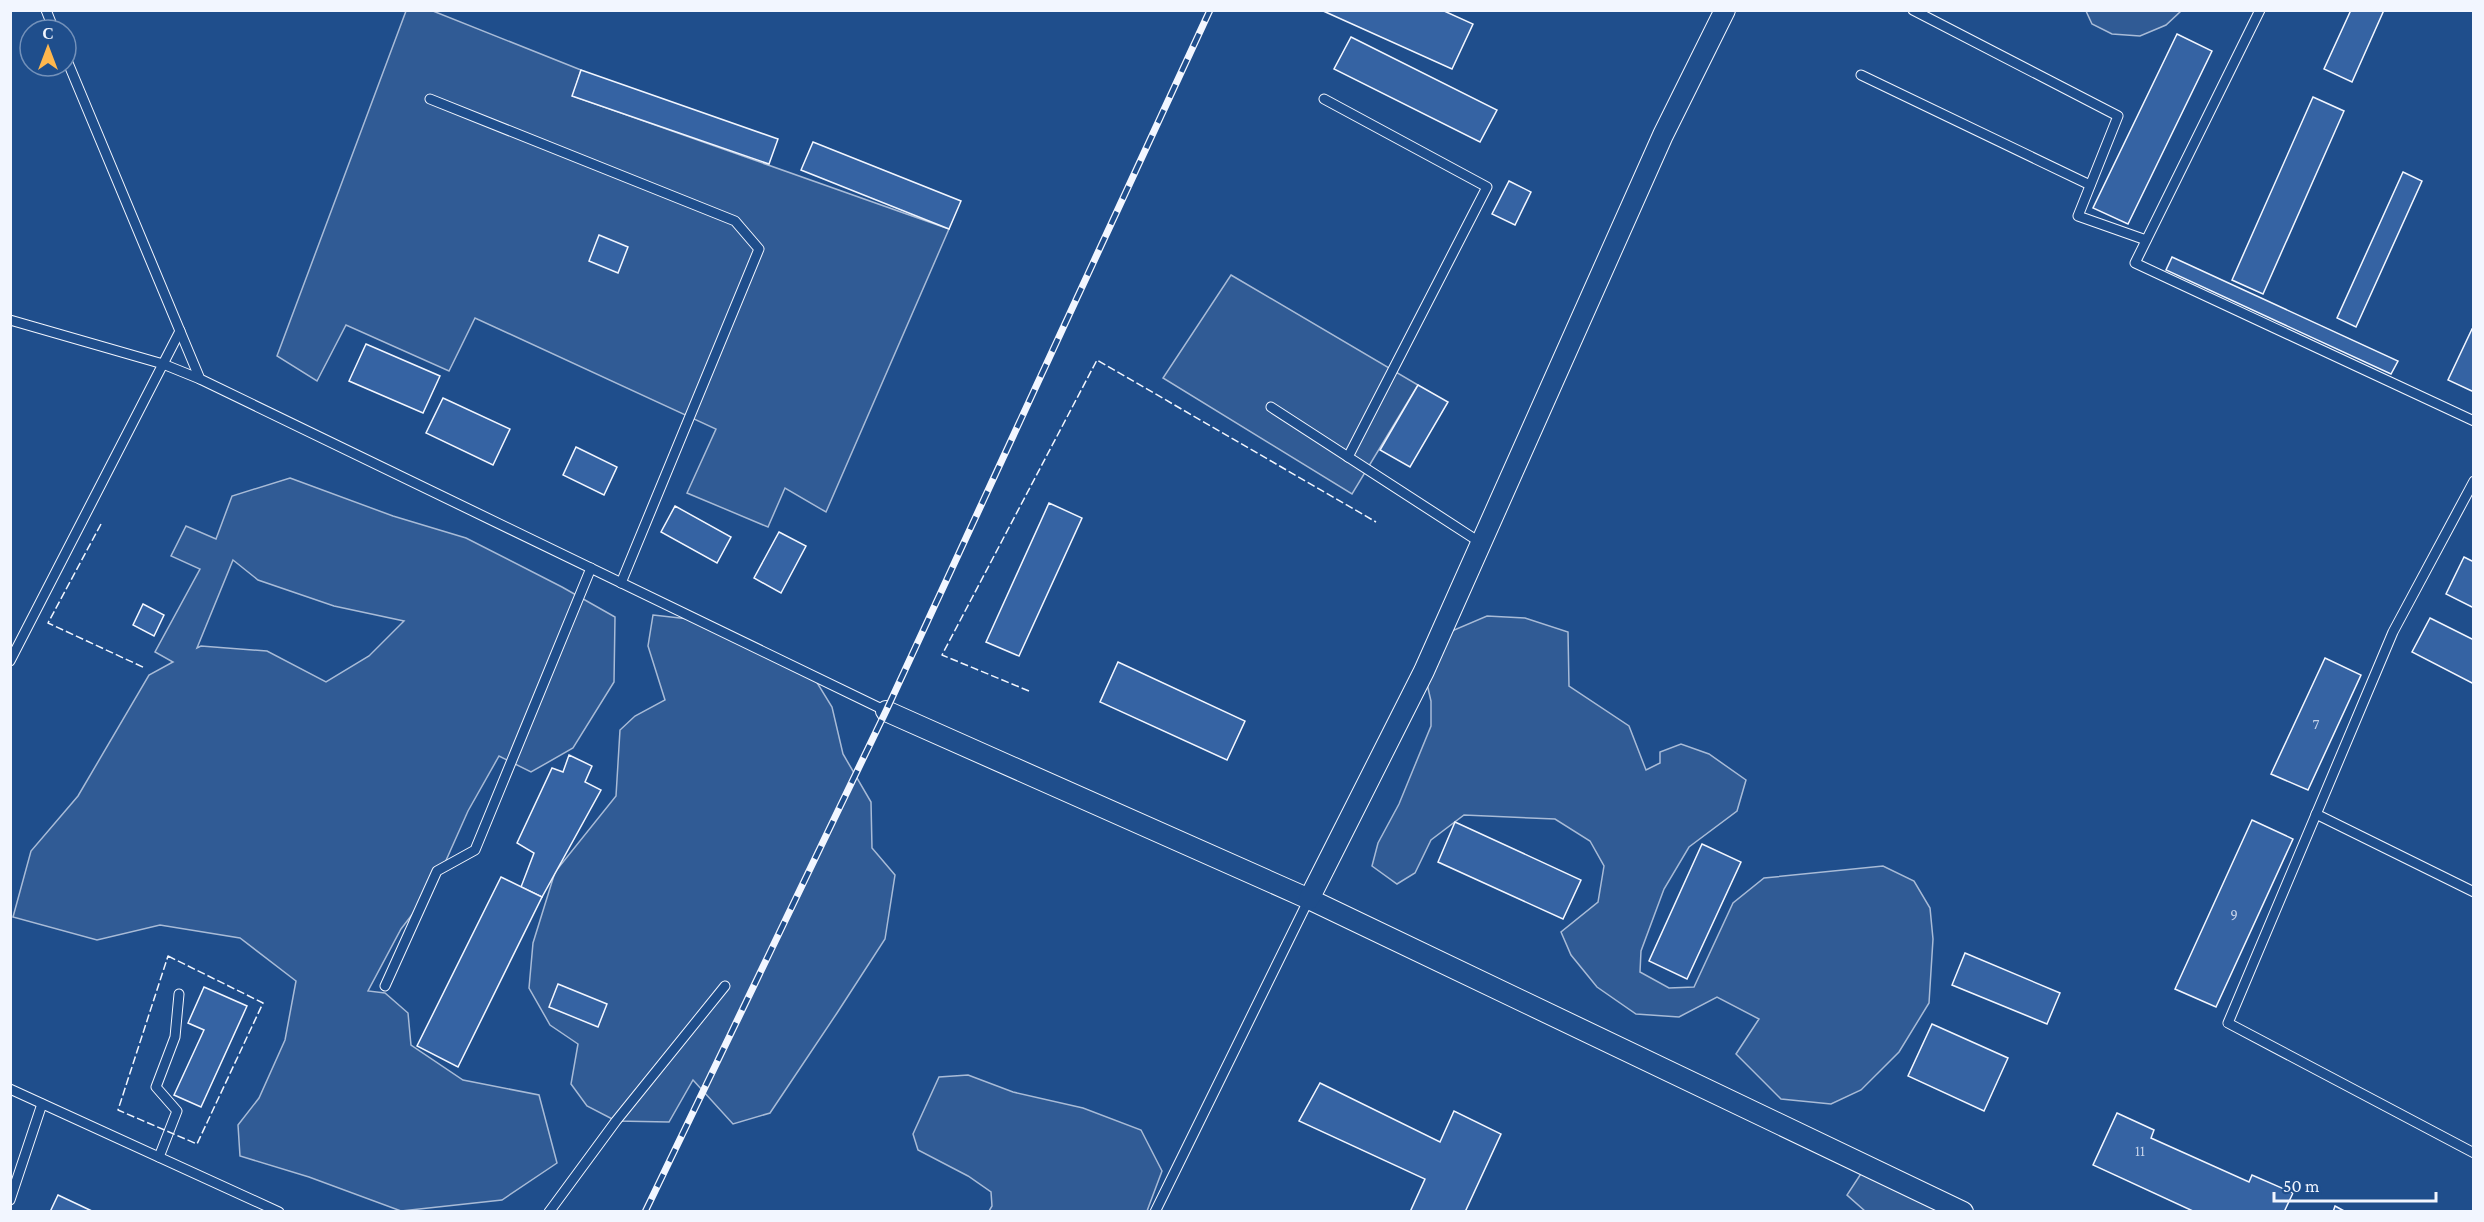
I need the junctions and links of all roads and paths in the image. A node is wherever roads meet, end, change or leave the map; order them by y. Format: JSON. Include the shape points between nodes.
{"nodes":[{"id":1,"x":1725,"y":10,"type":"edge"},
{"id":2,"x":1913,"y":10,"type":"edge"},
{"id":3,"x":2260,"y":10,"type":"edge"},
{"id":4,"x":1861,"y":75,"type":"dead end"},
{"id":5,"x":74,"y":78,"type":"edge"},
{"id":6,"x":430,"y":99,"type":"dead end"},
{"id":7,"x":1324,"y":99,"type":"dead end"},
{"id":8,"x":2090,"y":185,"type":"junction"},
{"id":9,"x":2146,"y":240,"type":"junction"},
{"id":10,"x":10,"y":320,"type":"edge"},
{"id":11,"x":180,"y":330,"type":"junction"},
{"id":12,"x":163,"y":364,"type":"junction"},
{"id":13,"x":200,"y":379,"type":"junction"},
{"id":14,"x":1271,"y":407,"type":"dead end"},
{"id":15,"x":2474,"y":421,"type":"edge"},
{"id":16,"x":1348,"y":457,"type":"junction"},
{"id":17,"x":2474,"y":481,"type":"edge"},
{"id":18,"x":1481,"y":543,"type":"junction"},
{"id":19,"x":591,"y":568,"type":"junction"},
{"id":20,"x":621,"y":583,"type":"junction"},
{"id":21,"x":10,"y":661,"type":"edge"},
{"id":22,"x":886,"y":711,"type":"joint"},
{"id":23,"x":2316,"y":814,"type":"junction"},
{"id":24,"x":2474,"y":892,"type":"edge"},
{"id":25,"x":1309,"y":899,"type":"junction"},
{"id":26,"x":385,"y":986,"type":"dead end"},
{"id":27,"x":725,"y":986,"type":"dead end"},
{"id":28,"x":179,"y":994,"type":"dead end"},
{"id":29,"x":10,"y":1089,"type":"edge"},
{"id":30,"x":42,"y":1104,"type":"junction"},
{"id":31,"x":2474,"y":1153,"type":"edge"},
{"id":32,"x":159,"y":1157,"type":"junction"},
{"id":33,"x":10,"y":1200,"type":"edge"},
{"id":34,"x":279,"y":1212,"type":"edge"},
{"id":35,"x":549,"y":1212,"type":"edge"},
{"id":36,"x":1155,"y":1212,"type":"edge"},
{"id":37,"x":1964,"y":1212,"type":"edge"}],
"edges":[{"from":1,"to":18,"type":"street","via":[[1663,135]]},
{"from":2,"to":8,"type":"lane","via":[[2118,116]]},
{"from":3,"to":9,"type":"lane"},
{"from":4,"to":8,"type":"lane"},
{"from":5,"to":11,"type":"lane"},
{"from":6,"to":20,"type":"lane","via":[[735,221],[759,249]]},
{"from":7,"to":16,"type":"lane","via":[[1487,187]]},
{"from":8,"to":9,"type":"lane","via":[[2078,216]]},
{"from":9,"to":15,"type":"lane","via":[[2135,263]]},
{"from":10,"to":12,"type":"lane"},
{"from":11,"to":12,"type":"lane"},
{"from":11,"to":13,"type":"lane"},
{"from":12,"to":13,"type":"lane"},
{"from":12,"to":21,"type":"lane"},
{"from":13,"to":19,"type":"lane"},
{"from":14,"to":16,"type":"lane"},
{"from":16,"to":18,"type":"lane"},
{"from":17,"to":23,"type":"lane","via":[[2393,632]]},
{"from":18,"to":25,"type":"street","via":[[1424,671]]},
{"from":19,"to":20,"type":"lane"},
{"from":19,"to":26,"type":"lane","via":[[475,850],[437,871]]},
{"from":20,"to":22,"type":"lane"},
{"from":22,"to":25,"type":"street"},
{"from":23,"to":24,"type":"lane"},
{"from":23,"to":31,"type":"lane","via":[[2228,1023]]},
{"from":25,"to":36,"type":"lane"},
{"from":25,"to":37,"type":"street"},
{"from":27,"to":35,"type":"lane","via":[[616,1121]]},
{"from":28,"to":32,"type":"lane","via":[[175,1037],[156,1087],[177,1111]]},
{"from":29,"to":30,"type":"lane"},
{"from":30,"to":32,"type":"lane"},
{"from":30,"to":33,"type":"lane"},
{"from":32,"to":34,"type":"lane"}]}
